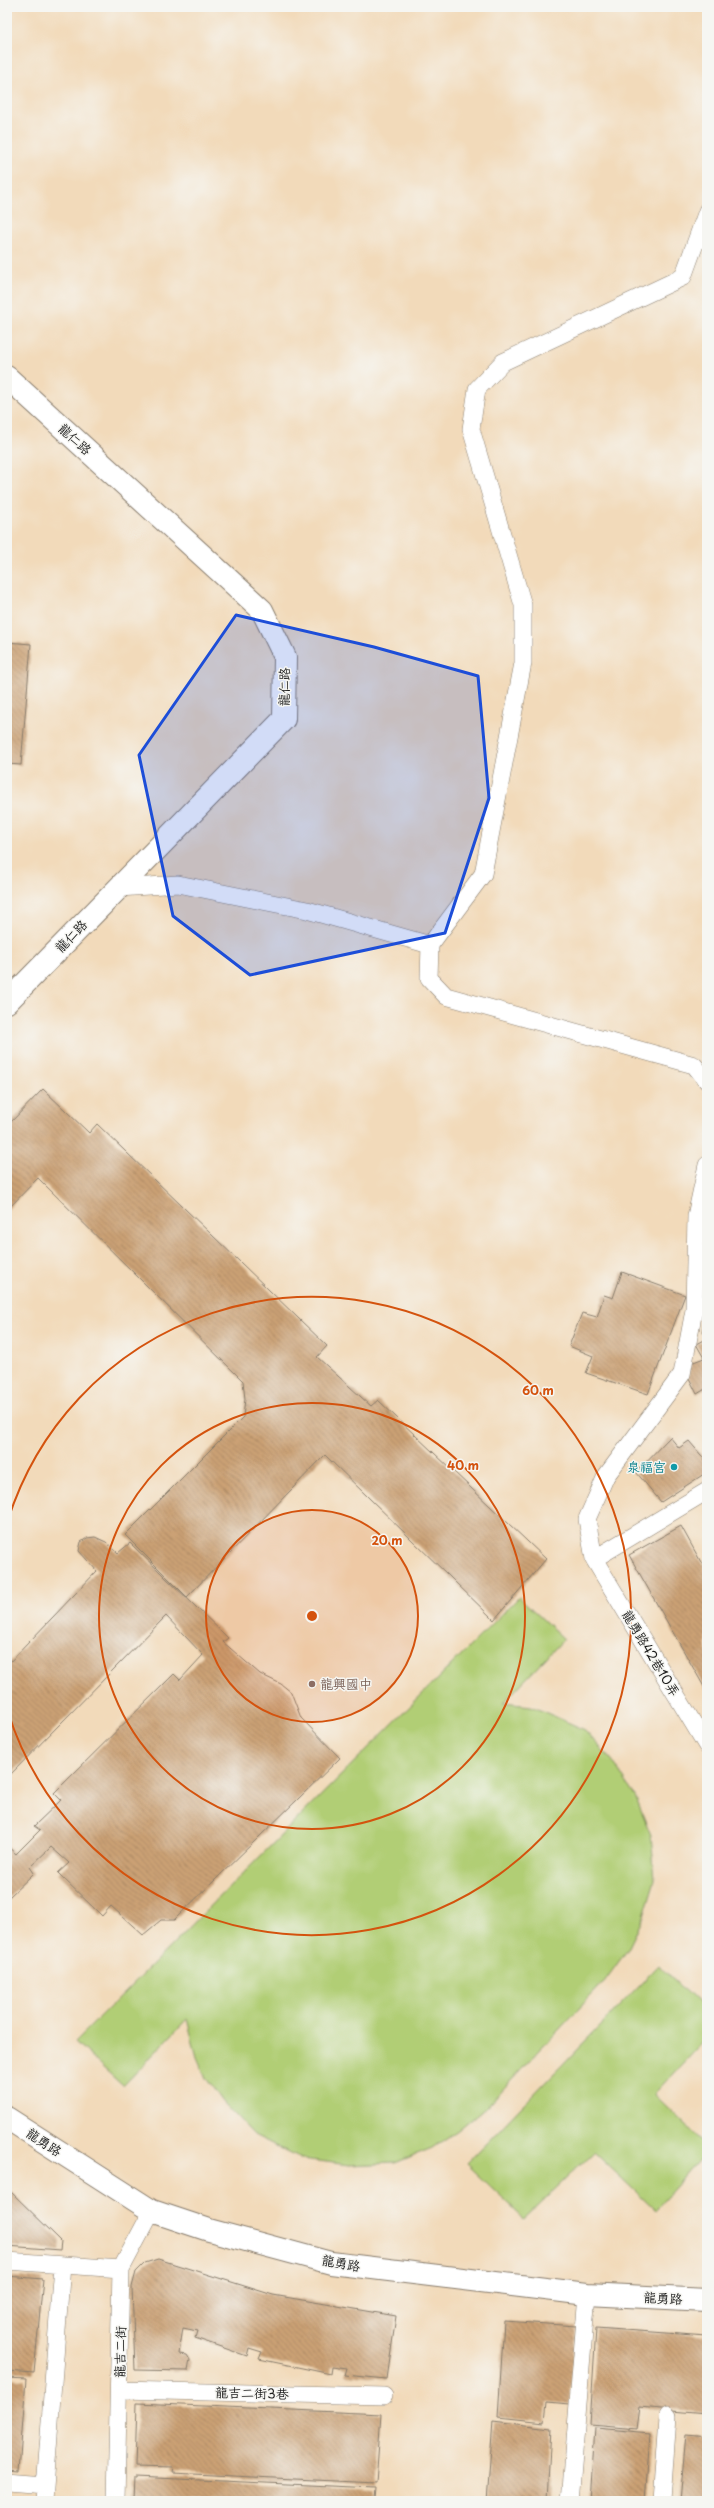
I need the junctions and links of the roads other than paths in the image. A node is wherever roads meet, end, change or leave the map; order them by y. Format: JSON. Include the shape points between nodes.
{"nodes":[{"id":1,"x":707,"y":211,"type":"edge"},
{"id":2,"x":7,"y":377,"type":"edge"},
{"id":3,"x":119,"y":888,"type":"junction"},
{"id":4,"x":430,"y":945,"type":"junction"},
{"id":5,"x":7,"y":1002,"type":"edge"},
{"id":6,"x":707,"y":1081,"type":"edge"},
{"id":7,"x":707,"y":1166,"type":"edge"},
{"id":8,"x":707,"y":1491,"type":"edge"},
{"id":9,"x":594,"y":1559,"type":"junction"},
{"id":10,"x":707,"y":1746,"type":"edge"},
{"id":11,"x":7,"y":2118,"type":"edge"},
{"id":12,"x":152,"y":2211,"type":"junction"},
{"id":13,"x":7,"y":2261,"type":"edge"},
{"id":14,"x":62,"y":2265,"type":"junction"},
{"id":15,"x":121,"y":2269,"type":"junction"},
{"id":16,"x":587,"y":2294,"type":"junction"},
{"id":17,"x":707,"y":2300,"type":"edge"},
{"id":18,"x":120,"y":2390,"type":"junction"},
{"id":19,"x":384,"y":2396,"type":"dead end"},
{"id":20,"x":668,"y":2416,"type":"dead end"},
{"id":21,"x":7,"y":2482,"type":"edge"},
{"id":22,"x":45,"y":2493,"type":"edge"},
{"id":23,"x":116,"y":2501,"type":"edge"},
{"id":24,"x":570,"y":2501,"type":"edge"},
{"id":25,"x":662,"y":2501,"type":"edge"}],
"edges":[{"from":1,"to":4,"type":"lane","via":[[683,277],[503,362],[477,389],[471,429],[523,605],[523,663],[483,874]]},
{"from":2,"to":3,"type":"street","name":"龍仁路","via":[[262,610],[285,658],[284,719]]},
{"from":3,"to":4,"type":"lane","via":[[178,884],[307,910]]},
{"from":3,"to":5,"type":"street","name":"龍仁路"},
{"from":4,"to":6,"type":"lane","via":[[429,978],[446,996],[694,1065]]},
{"from":7,"to":9,"type":"lane","via":[[696,1216],[694,1310],[682,1374],[606,1476],[587,1519]]},
{"from":8,"to":9,"type":"lane"},
{"from":9,"to":10,"type":"lane","name":"龍勇路42巷10弄"},
{"from":11,"to":12,"type":"street","name":"龍勇路"},
{"from":12,"to":15,"type":"lane","name":"龍吉二街"},
{"from":12,"to":16,"type":"street","name":"龍勇路","via":[[209,2230],[331,2263]]},
{"from":13,"to":14,"type":"lane"},
{"from":14,"to":15,"type":"lane"},
{"from":14,"to":22,"type":"lane"},
{"from":15,"to":18,"type":"lane","name":"龍吉二街"},
{"from":16,"to":17,"type":"street","name":"龍勇路"},
{"from":16,"to":24,"type":"lane"},
{"from":18,"to":19,"type":"lane","name":"龍吉二街3巷"},
{"from":18,"to":23,"type":"lane","name":"龍吉二街"},
{"from":20,"to":25,"type":"lane"},
{"from":21,"to":22,"type":"lane"}]}
